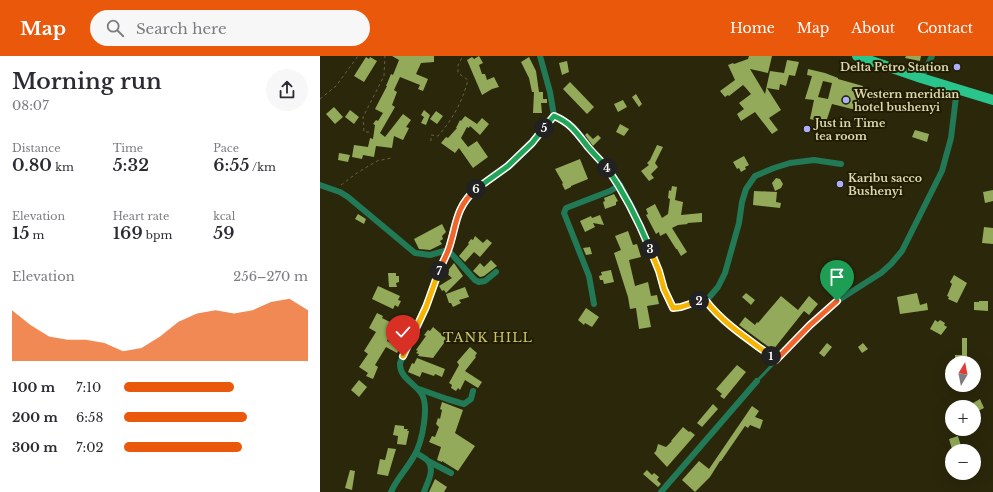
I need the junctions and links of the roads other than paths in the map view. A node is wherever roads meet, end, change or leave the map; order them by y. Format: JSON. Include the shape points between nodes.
{"nodes":[{"id":1,"x":540,"y":56,"type":"edge"},
{"id":2,"x":857,"y":56,"type":"edge"},
{"id":3,"x":932,"y":56,"type":"edge"},
{"id":4,"x":921,"y":78,"type":"junction"},
{"id":5,"x":956,"y":89,"type":"junction"},
{"id":6,"x":993,"y":100,"type":"edge"},
{"id":7,"x":554,"y":116,"type":"junction"},
{"id":8,"x":840,"y":164,"type":"dead end"},
{"id":9,"x":320,"y":185,"type":"edge"},
{"id":10,"x":620,"y":185,"type":"junction"},
{"id":11,"x":448,"y":250,"type":"junction"},
{"id":12,"x":496,"y":272,"type":"dead end"},
{"id":13,"x":706,"y":301,"type":"junction"},
{"id":14,"x":594,"y":304,"type":"dead end"},
{"id":15,"x":776,"y":360,"type":"junction"},
{"id":16,"x":756,"y":381,"type":"joint"},
{"id":17,"x":417,"y":388,"type":"junction"},
{"id":18,"x":473,"y":391,"type":"dead end"},
{"id":19,"x":416,"y":453,"type":"junction"},
{"id":20,"x":428,"y":461,"type":"junction"},
{"id":21,"x":451,"y":473,"type":"dead end"},
{"id":22,"x":391,"y":492,"type":"edge"},
{"id":23,"x":424,"y":492,"type":"edge"},
{"id":24,"x":661,"y":492,"type":"edge"}],
"edges":[{"from":1,"to":7,"type":"street"},
{"from":2,"to":4,"type":"main road"},
{"from":3,"to":4,"type":"street"},
{"from":4,"to":5,"type":"main road"},
{"from":5,"to":6,"type":"main road"},
{"from":5,"to":15,"type":"street","via":[[951,138],[942,171],[902,251],[881,273],[824,312]]},
{"from":7,"to":10,"type":"street","via":[[564,120],[576,131]]},
{"from":7,"to":11,"type":"street","via":[[514,160],[470,194],[457,216]]},
{"from":8,"to":13,"type":"street","via":[[806,161],[774,168],[755,176],[746,189],[725,273],[718,287]]},
{"from":9,"to":11,"type":"street","via":[[348,197],[415,253],[430,255]]},
{"from":10,"to":13,"type":"street","via":[[634,211],[673,308]]},
{"from":10,"to":14,"type":"street","via":[[566,208],[564,213],[589,276]]},
{"from":11,"to":12,"type":"street","via":[[479,282],[485,281]]},
{"from":11,"to":17,"type":"street","via":[[400,363],[402,373]]},
{"from":13,"to":15,"type":"street","via":[[715,312]]},
{"from":15,"to":16,"type":"lane"},
{"from":16,"to":24,"type":"street"},
{"from":17,"to":18,"type":"street","via":[[464,404],[471,399]]},
{"from":17,"to":19,"type":"street","via":[[424,397],[426,407]]},
{"from":19,"to":20,"type":"street"},
{"from":19,"to":22,"type":"street"},
{"from":20,"to":21,"type":"street"},
{"from":20,"to":23,"type":"street","via":[[430,474]]}]}
